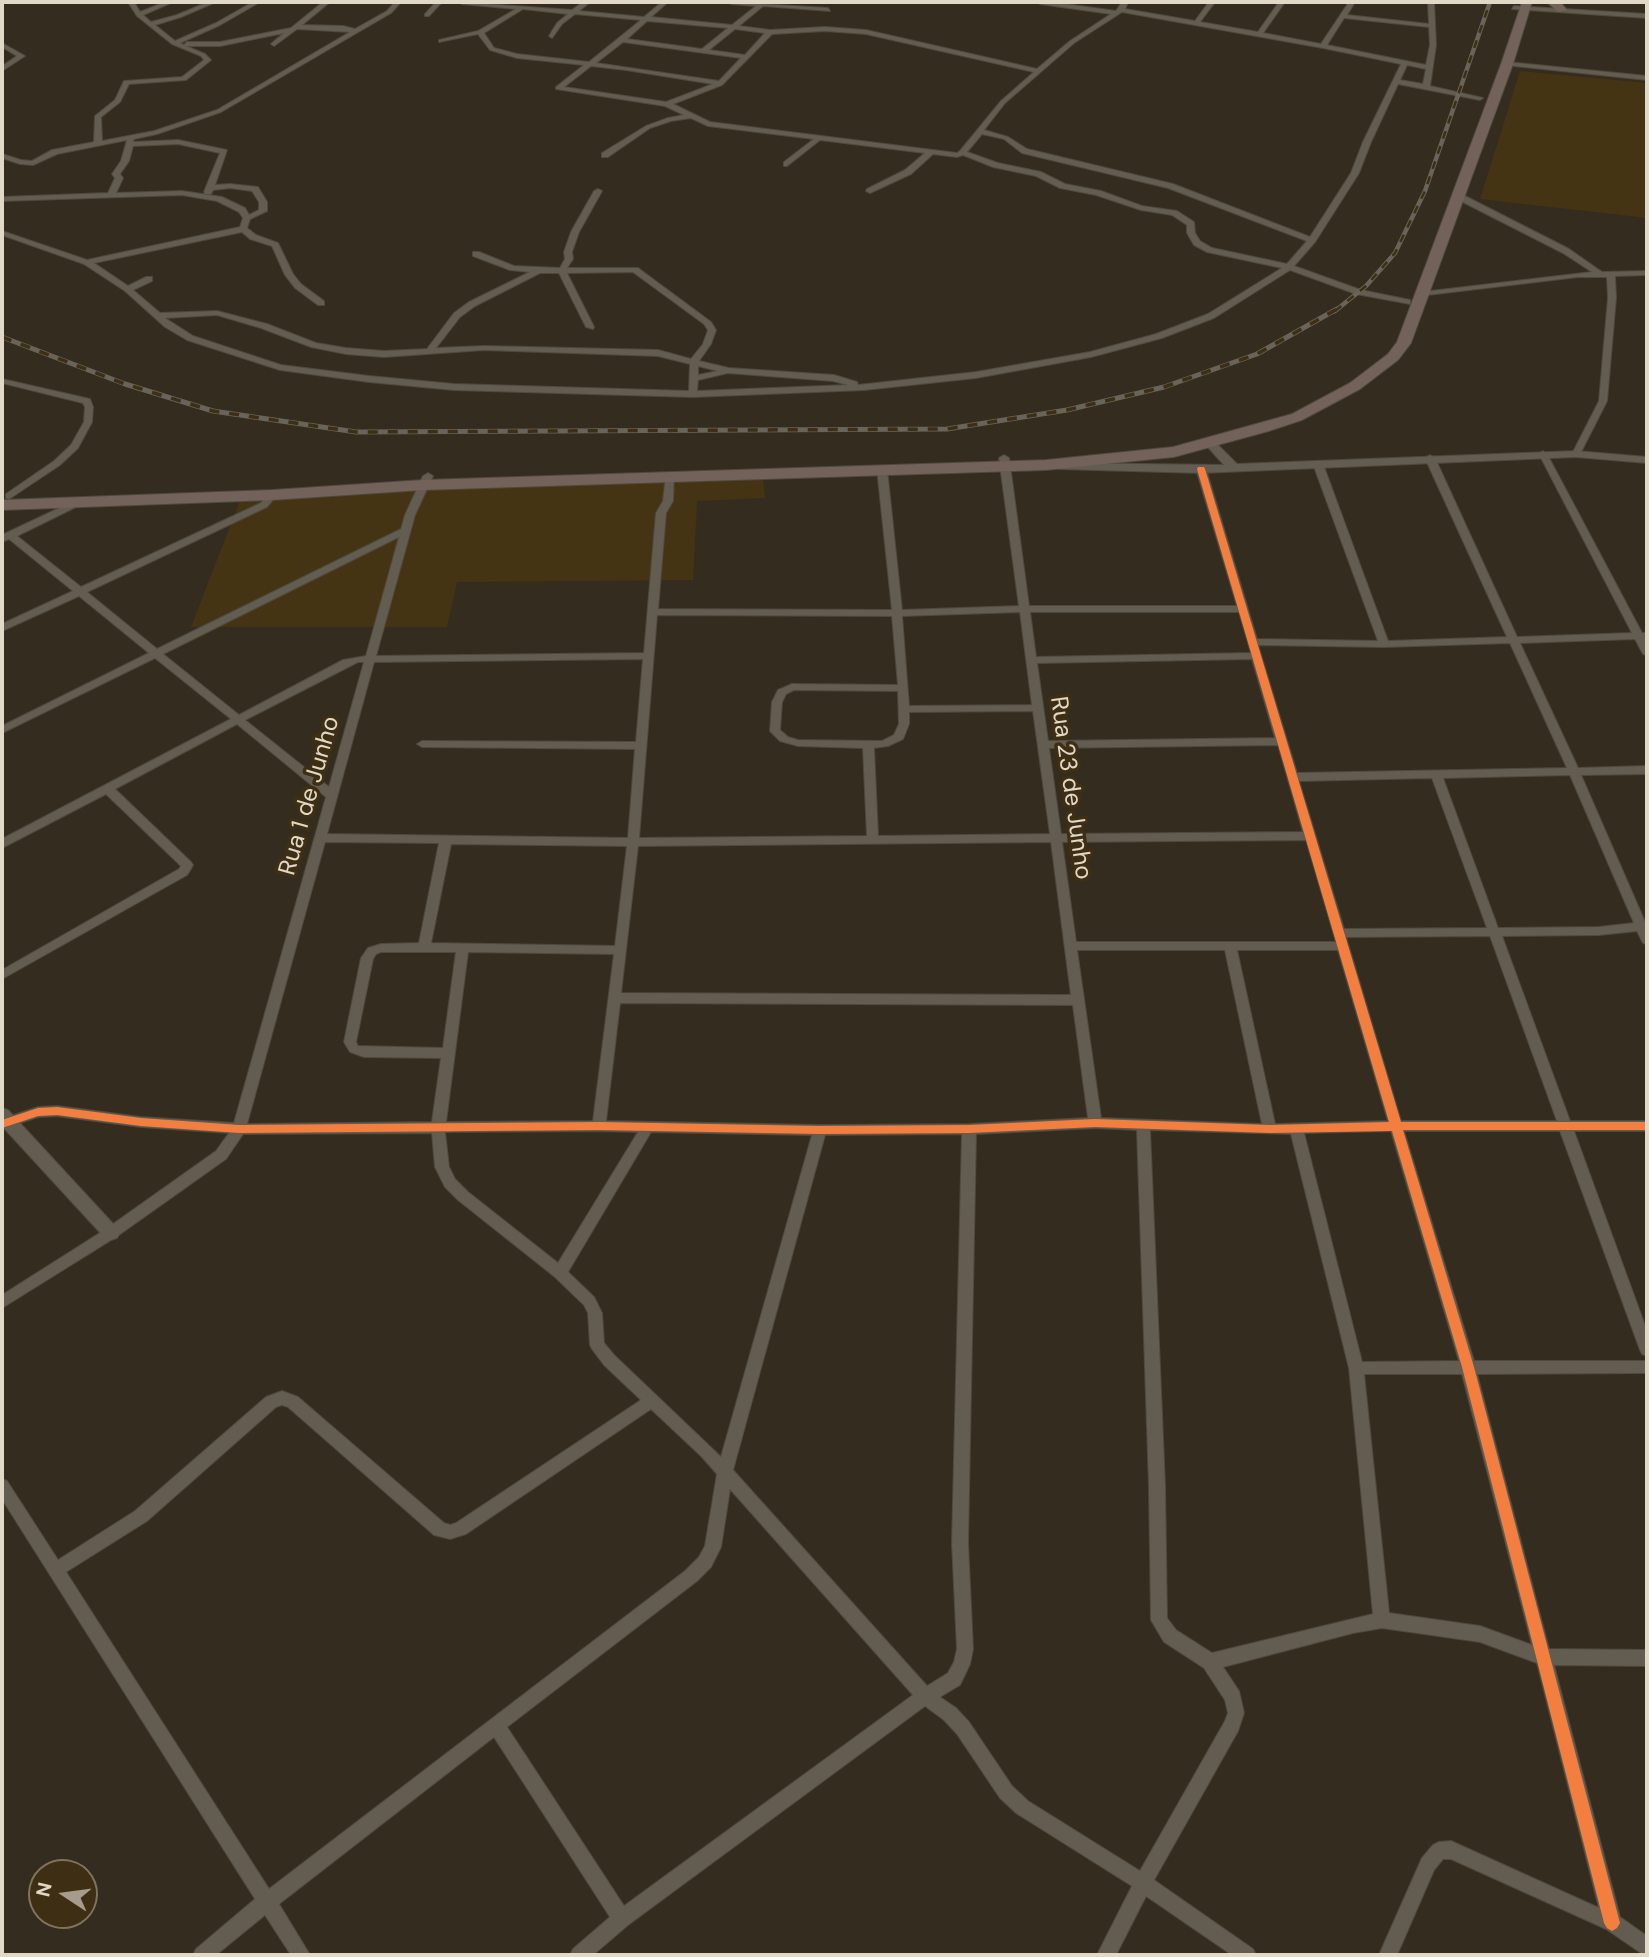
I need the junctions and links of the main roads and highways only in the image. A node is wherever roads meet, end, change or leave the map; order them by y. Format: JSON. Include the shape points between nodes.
{"nodes":[{"id":1,"x":1522,"y":5,"type":"edge"},
{"id":2,"x":1004,"y":462,"type":"junction"},
{"id":3,"x":426,"y":481,"type":"junction"},
{"id":4,"x":4,"y":499,"type":"edge"}],
"edges":[{"from":1,"to":2,"type":"highway","via":[[1480,98],[1407,302],[1380,355],[1345,382],[1286,412],[1208,437]]},
{"from":1,"to":2,"type":"highway","via":[[1507,64],[1404,343],[1394,357],[1355,386],[1297,417],[1211,444],[1046,465]]},
{"from":2,"to":3,"type":"highway"},
{"from":2,"to":3,"type":"highway"},
{"from":3,"to":4,"type":"highway"},
{"from":3,"to":4,"type":"highway","via":[[272,495],[75,504]]}]}
